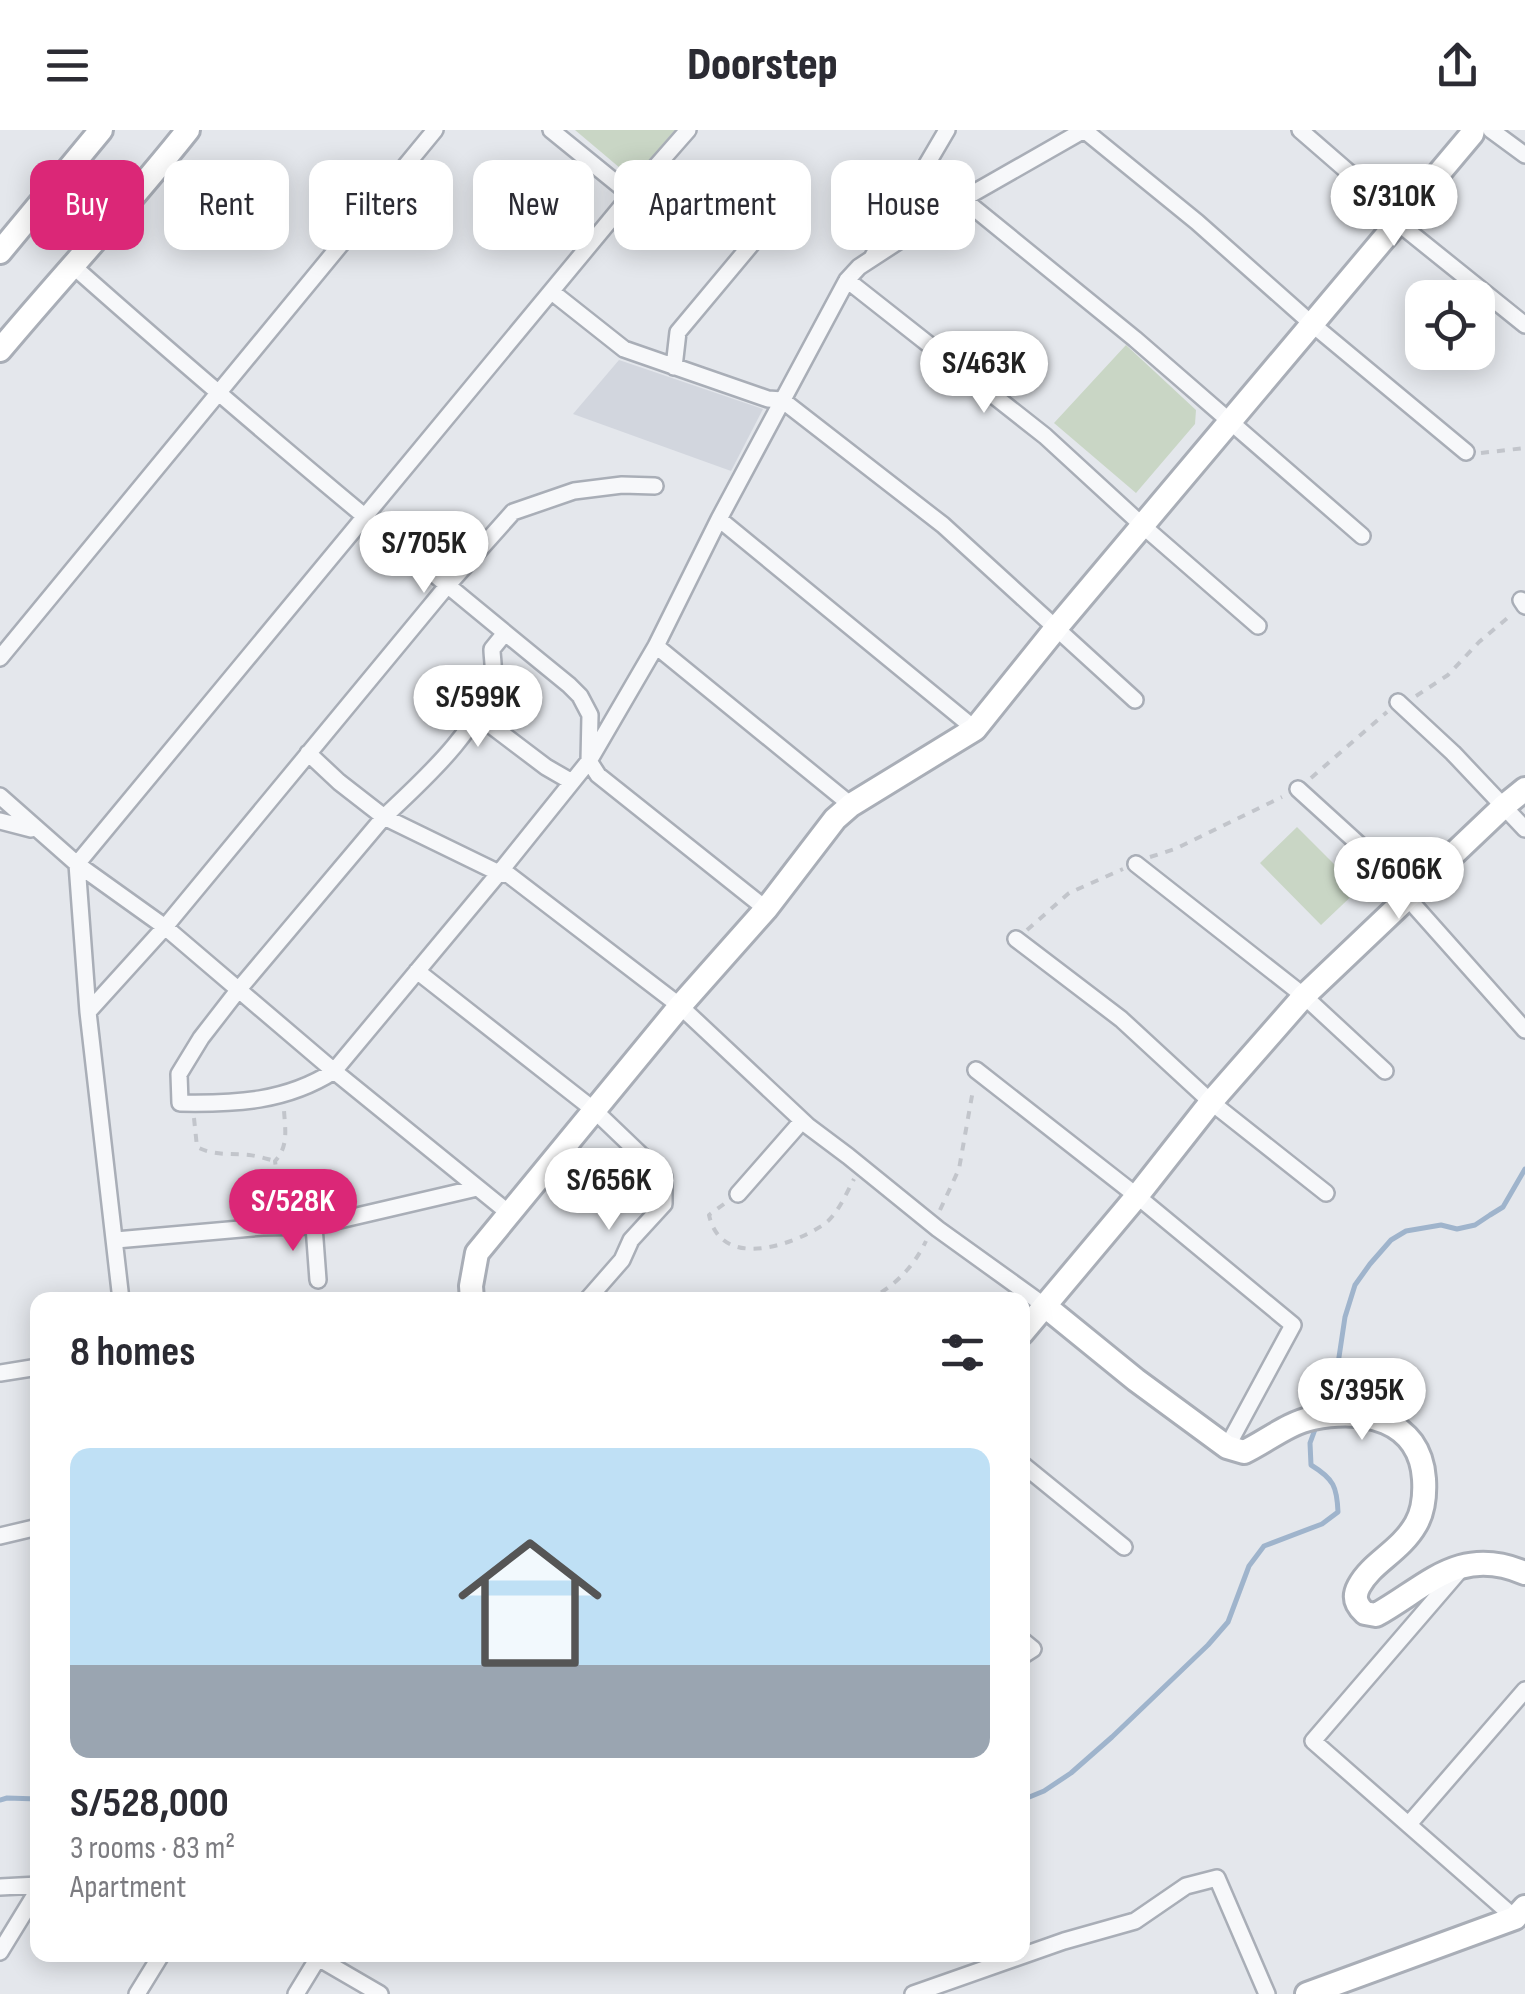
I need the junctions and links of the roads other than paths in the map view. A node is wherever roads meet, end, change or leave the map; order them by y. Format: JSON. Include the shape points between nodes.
{"nodes":[{"id":1,"x":188,"y":130,"type":"edge"},
{"id":2,"x":435,"y":130,"type":"edge"},
{"id":3,"x":551,"y":130,"type":"edge"},
{"id":4,"x":688,"y":130,"type":"edge"},
{"id":5,"x":947,"y":130,"type":"edge"},
{"id":6,"x":1084,"y":130,"type":"edge"},
{"id":7,"x":1300,"y":130,"type":"edge"},
{"id":8,"x":1473,"y":130,"type":"edge"},
{"id":9,"x":1491,"y":130,"type":"edge"},
{"id":10,"x":100,"y":131,"type":"edge"},
{"id":11,"x":1525,"y":154,"type":"edge"},
{"id":12,"x":662,"y":160,"type":"edge"},
{"id":13,"x":614,"y":181,"type":"edge"},
{"id":14,"x":975,"y":191,"type":"edge"},
{"id":15,"x":975,"y":208,"type":"edge"},
{"id":16,"x":614,"y":216,"type":"edge"},
{"id":17,"x":1397,"y":222,"type":"junction"},
{"id":18,"x":747,"y":250,"type":"edge"},
{"id":19,"x":885,"y":250,"type":"edge"},
{"id":20,"x":0,"y":252,"type":"edge"},
{"id":21,"x":870,"y":260,"type":"junction"},
{"id":22,"x":72,"y":265,"type":"junction"},
{"id":23,"x":848,"y":280,"type":"junction"},
{"id":24,"x":552,"y":292,"type":"junction"},
{"id":25,"x":1312,"y":324,"type":"junction"},
{"id":26,"x":1525,"y":325,"type":"edge"},
{"id":27,"x":0,"y":350,"type":"edge"},
{"id":28,"x":674,"y":367,"type":"junction"},
{"id":29,"x":217,"y":394,"type":"junction"},
{"id":30,"x":782,"y":400,"type":"junction"},
{"id":31,"x":1230,"y":422,"type":"junction"},
{"id":32,"x":1466,"y":452,"type":"road end"},
{"id":33,"x":656,"y":486,"type":"dead end"},
{"id":34,"x":364,"y":518,"type":"junction"},
{"id":35,"x":719,"y":519,"type":"junction"},
{"id":36,"x":1143,"y":526,"type":"junction"},
{"id":37,"x":1362,"y":536,"type":"dead end"},
{"id":38,"x":447,"y":586,"type":"junction"},
{"id":39,"x":1258,"y":626,"type":"dead end"},
{"id":40,"x":1057,"y":627,"type":"junction"},
{"id":41,"x":505,"y":633,"type":"junction"},
{"id":42,"x":656,"y":646,"type":"junction"},
{"id":43,"x":0,"y":658,"type":"edge"},
{"id":44,"x":1135,"y":700,"type":"dead end"},
{"id":45,"x":1398,"y":702,"type":"road end"},
{"id":46,"x":476,"y":714,"type":"junction"},
{"id":47,"x":975,"y":730,"type":"junction"},
{"id":48,"x":308,"y":753,"type":"junction"},
{"id":49,"x":589,"y":760,"type":"junction"},
{"id":50,"x":572,"y":782,"type":"junction"},
{"id":51,"x":1298,"y":789,"type":"road end"},
{"id":52,"x":1525,"y":789,"type":"edge"},
{"id":53,"x":0,"y":796,"type":"edge"},
{"id":54,"x":852,"y":804,"type":"junction"},
{"id":55,"x":1504,"y":806,"type":"junction"},
{"id":56,"x":384,"y":817,"type":"junction"},
{"id":57,"x":0,"y":820,"type":"edge"},
{"id":58,"x":1525,"y":829,"type":"edge"},
{"id":59,"x":40,"y":831,"type":"junction"},
{"id":60,"x":77,"y":864,"type":"junction"},
{"id":61,"x":1136,"y":864,"type":"road end"},
{"id":62,"x":499,"y":874,"type":"junction"},
{"id":63,"x":1408,"y":897,"type":"junction"},
{"id":64,"x":766,"y":908,"type":"junction"},
{"id":65,"x":165,"y":927,"type":"junction"},
{"id":66,"x":1016,"y":940,"type":"road end"},
{"id":67,"x":418,"y":971,"type":"junction"},
{"id":68,"x":239,"y":989,"type":"junction"},
{"id":69,"x":1304,"y":996,"type":"junction"},
{"id":70,"x":680,"y":1006,"type":"junction"},
{"id":71,"x":88,"y":1012,"type":"junction"},
{"id":72,"x":1525,"y":1030,"type":"edge"},
{"id":73,"x":976,"y":1070,"type":"road end"},
{"id":74,"x":334,"y":1071,"type":"junction"},
{"id":75,"x":1385,"y":1071,"type":"dead end"},
{"id":76,"x":1212,"y":1102,"type":"junction"},
{"id":77,"x":594,"y":1110,"type":"junction"},
{"id":78,"x":802,"y":1121,"type":"junction"},
{"id":79,"x":477,"y":1188,"type":"junction"},
{"id":80,"x":1326,"y":1193,"type":"dead end"},
{"id":81,"x":738,"y":1194,"type":"dead end"},
{"id":82,"x":1137,"y":1196,"type":"junction"},
{"id":83,"x":510,"y":1214,"type":"junction"},
{"id":84,"x":314,"y":1226,"type":"junction"},
{"id":85,"x":116,"y":1240,"type":"junction"},
{"id":86,"x":318,"y":1280,"type":"dead end"},
{"id":87,"x":121,"y":1292,"type":"edge"},
{"id":88,"x":471,"y":1292,"type":"edge"},
{"id":89,"x":594,"y":1292,"type":"edge"},
{"id":90,"x":1026,"y":1292,"type":"edge"},
{"id":91,"x":1030,"y":1295,"type":"edge"},
{"id":92,"x":1045,"y":1306,"type":"junction"},
{"id":93,"x":1030,"y":1324,"type":"edge"},
{"id":94,"x":30,"y":1368,"type":"edge"},
{"id":95,"x":0,"y":1373,"type":"edge"},
{"id":96,"x":1227,"y":1447,"type":"junction"},
{"id":97,"x":1030,"y":1471,"type":"edge"},
{"id":98,"x":30,"y":1529,"type":"edge"},
{"id":99,"x":0,"y":1536,"type":"edge"},
{"id":100,"x":1124,"y":1547,"type":"dead end"},
{"id":101,"x":1463,"y":1566,"type":"junction"},
{"id":102,"x":1525,"y":1574,"type":"edge"},
{"id":103,"x":1525,"y":1690,"type":"edge"},
{"id":104,"x":1409,"y":1824,"type":"junction"},
{"id":105,"x":0,"y":1887,"type":"edge"},
{"id":106,"x":30,"y":1888,"type":"edge"},
{"id":107,"x":30,"y":1901,"type":"edge"},
{"id":108,"x":1520,"y":1913,"type":"edge"},
{"id":109,"x":0,"y":1952,"type":"edge"},
{"id":110,"x":1030,"y":1953,"type":"edge"},
{"id":111,"x":157,"y":1962,"type":"edge"},
{"id":112,"x":312,"y":1962,"type":"edge"},
{"id":113,"x":325,"y":1962,"type":"edge"},
{"id":114,"x":1004,"y":1962,"type":"edge"},
{"id":115,"x":137,"y":1994,"type":"edge"},
{"id":116,"x":296,"y":1994,"type":"edge"},
{"id":117,"x":380,"y":1994,"type":"edge"},
{"id":118,"x":913,"y":1994,"type":"edge"},
{"id":119,"x":1266,"y":1994,"type":"edge"},
{"id":120,"x":1307,"y":1994,"type":"edge"}],
"edges":[{"from":1,"to":22,"type":"street"},
{"from":2,"to":29,"type":"street"},
{"from":3,"to":13,"type":"street"},
{"from":4,"to":12,"type":"street"},
{"from":5,"to":21,"type":"street"},
{"from":6,"to":14,"type":"street"},
{"from":6,"to":25,"type":"street"},
{"from":7,"to":17,"type":"street","via":[[1391,209]]},
{"from":8,"to":17,"type":"street"},
{"from":9,"to":11,"type":"street"},
{"from":10,"to":20,"type":"street"},
{"from":15,"to":31,"type":"street"},
{"from":16,"to":24,"type":"street"},
{"from":17,"to":25,"type":"street"},
{"from":17,"to":26,"type":"street"},
{"from":18,"to":28,"type":"street","via":[[678,332]]},
{"from":19,"to":21,"type":"street"},
{"from":21,"to":23,"type":"street"},
{"from":22,"to":27,"type":"street"},
{"from":22,"to":29,"type":"street"},
{"from":23,"to":30,"type":"street"},
{"from":23,"to":36,"type":"street","via":[[1045,436]]},
{"from":24,"to":28,"type":"street","via":[[624,349]]},
{"from":24,"to":34,"type":"street"},
{"from":25,"to":31,"type":"street"},
{"from":25,"to":32,"type":"street"},
{"from":28,"to":30,"type":"street"},
{"from":29,"to":34,"type":"street"},
{"from":29,"to":43,"type":"street"},
{"from":30,"to":35,"type":"street"},
{"from":30,"to":40,"type":"street","via":[[943,525]]},
{"from":31,"to":36,"type":"street"},
{"from":31,"to":37,"type":"street"},
{"from":33,"to":38,"type":"street","via":[[574,491],[513,512]]},
{"from":34,"to":38,"type":"street"},
{"from":34,"to":60,"type":"street"},
{"from":35,"to":42,"type":"street"},
{"from":35,"to":47,"type":"street"},
{"from":36,"to":39,"type":"street"},
{"from":36,"to":40,"type":"street"},
{"from":38,"to":41,"type":"street"},
{"from":38,"to":48,"type":"street"},
{"from":40,"to":44,"type":"street"},
{"from":40,"to":47,"type":"street"},
{"from":41,"to":46,"type":"street","via":[[492,650],[493,671]]},
{"from":41,"to":49,"type":"street","via":[[580,696],[590,714]]},
{"from":42,"to":49,"type":"street"},
{"from":42,"to":54,"type":"street"},
{"from":45,"to":55,"type":"street"},
{"from":46,"to":50,"type":"street"},
{"from":46,"to":56,"type":"street","via":[[444,760]]},
{"from":47,"to":54,"type":"street"},
{"from":48,"to":56,"type":"street"},
{"from":48,"to":65,"type":"street"},
{"from":49,"to":50,"type":"street"},
{"from":49,"to":64,"type":"street"},
{"from":50,"to":62,"type":"street"},
{"from":51,"to":63,"type":"street"},
{"from":52,"to":55,"type":"street"},
{"from":53,"to":59,"type":"street"},
{"from":54,"to":64,"type":"street"},
{"from":55,"to":58,"type":"street"},
{"from":55,"to":63,"type":"street"},
{"from":56,"to":62,"type":"street"},
{"from":56,"to":68,"type":"street"},
{"from":57,"to":59,"type":"street"},
{"from":59,"to":60,"type":"street"},
{"from":60,"to":65,"type":"street"},
{"from":60,"to":71,"type":"street"},
{"from":61,"to":69,"type":"street"},
{"from":62,"to":67,"type":"street"},
{"from":62,"to":70,"type":"street"},
{"from":63,"to":69,"type":"street"},
{"from":63,"to":72,"type":"street"},
{"from":64,"to":70,"type":"street"},
{"from":65,"to":68,"type":"street"},
{"from":65,"to":71,"type":"street"},
{"from":66,"to":76,"type":"street","via":[[1121,1019]]},
{"from":67,"to":74,"type":"street"},
{"from":67,"to":77,"type":"street"},
{"from":68,"to":74,"type":"street"},
{"from":68,"to":74,"type":"street","via":[[179,1074],[180,1103],[284,1096]]},
{"from":69,"to":75,"type":"street"},
{"from":69,"to":76,"type":"street"},
{"from":70,"to":77,"type":"street"},
{"from":70,"to":78,"type":"street"},
{"from":71,"to":85,"type":"street"},
{"from":73,"to":82,"type":"street"},
{"from":74,"to":79,"type":"street"},
{"from":76,"to":80,"type":"street"},
{"from":76,"to":82,"type":"street"},
{"from":77,"to":83,"type":"street"},
{"from":77,"to":89,"type":"street","via":[[664,1177],[665,1190],[664,1204]]},
{"from":78,"to":81,"type":"street"},
{"from":78,"to":90,"type":"street"},
{"from":79,"to":83,"type":"street"},
{"from":79,"to":84,"type":"street"},
{"from":82,"to":92,"type":"street"},
{"from":82,"to":96,"type":"street","via":[[1292,1325]]},
{"from":83,"to":88,"type":"street","via":[[477,1254]]},
{"from":84,"to":85,"type":"street"},
{"from":84,"to":86,"type":"street"},
{"from":85,"to":87,"type":"street"},
{"from":91,"to":92,"type":"street"},
{"from":92,"to":93,"type":"street"},
{"from":92,"to":96,"type":"street"},
{"from":94,"to":95,"type":"street"},
{"from":96,"to":101,"type":"street","via":[[1244,1452],[1316,1417],[1391,1423],[1420,1456],[1422,1512],[1401,1546],[1360,1583],[1358,1608],[1376,1615]]},
{"from":97,"to":100,"type":"street"},
{"from":98,"to":99,"type":"street"},
{"from":101,"to":102,"type":"street","via":[[1496,1565]]},
{"from":101,"to":104,"type":"street","via":[[1313,1741]]},
{"from":103,"to":104,"type":"street"},
{"from":104,"to":108,"type":"street"},
{"from":105,"to":106,"type":"street"},
{"from":107,"to":109,"type":"street"},
{"from":108,"to":120,"type":"street"},
{"from":110,"to":119,"type":"street","via":[[1134,1921],[1186,1886],[1217,1878]]},
{"from":111,"to":115,"type":"street"},
{"from":112,"to":116,"type":"street"},
{"from":113,"to":117,"type":"street"},
{"from":114,"to":118,"type":"street"}]}
